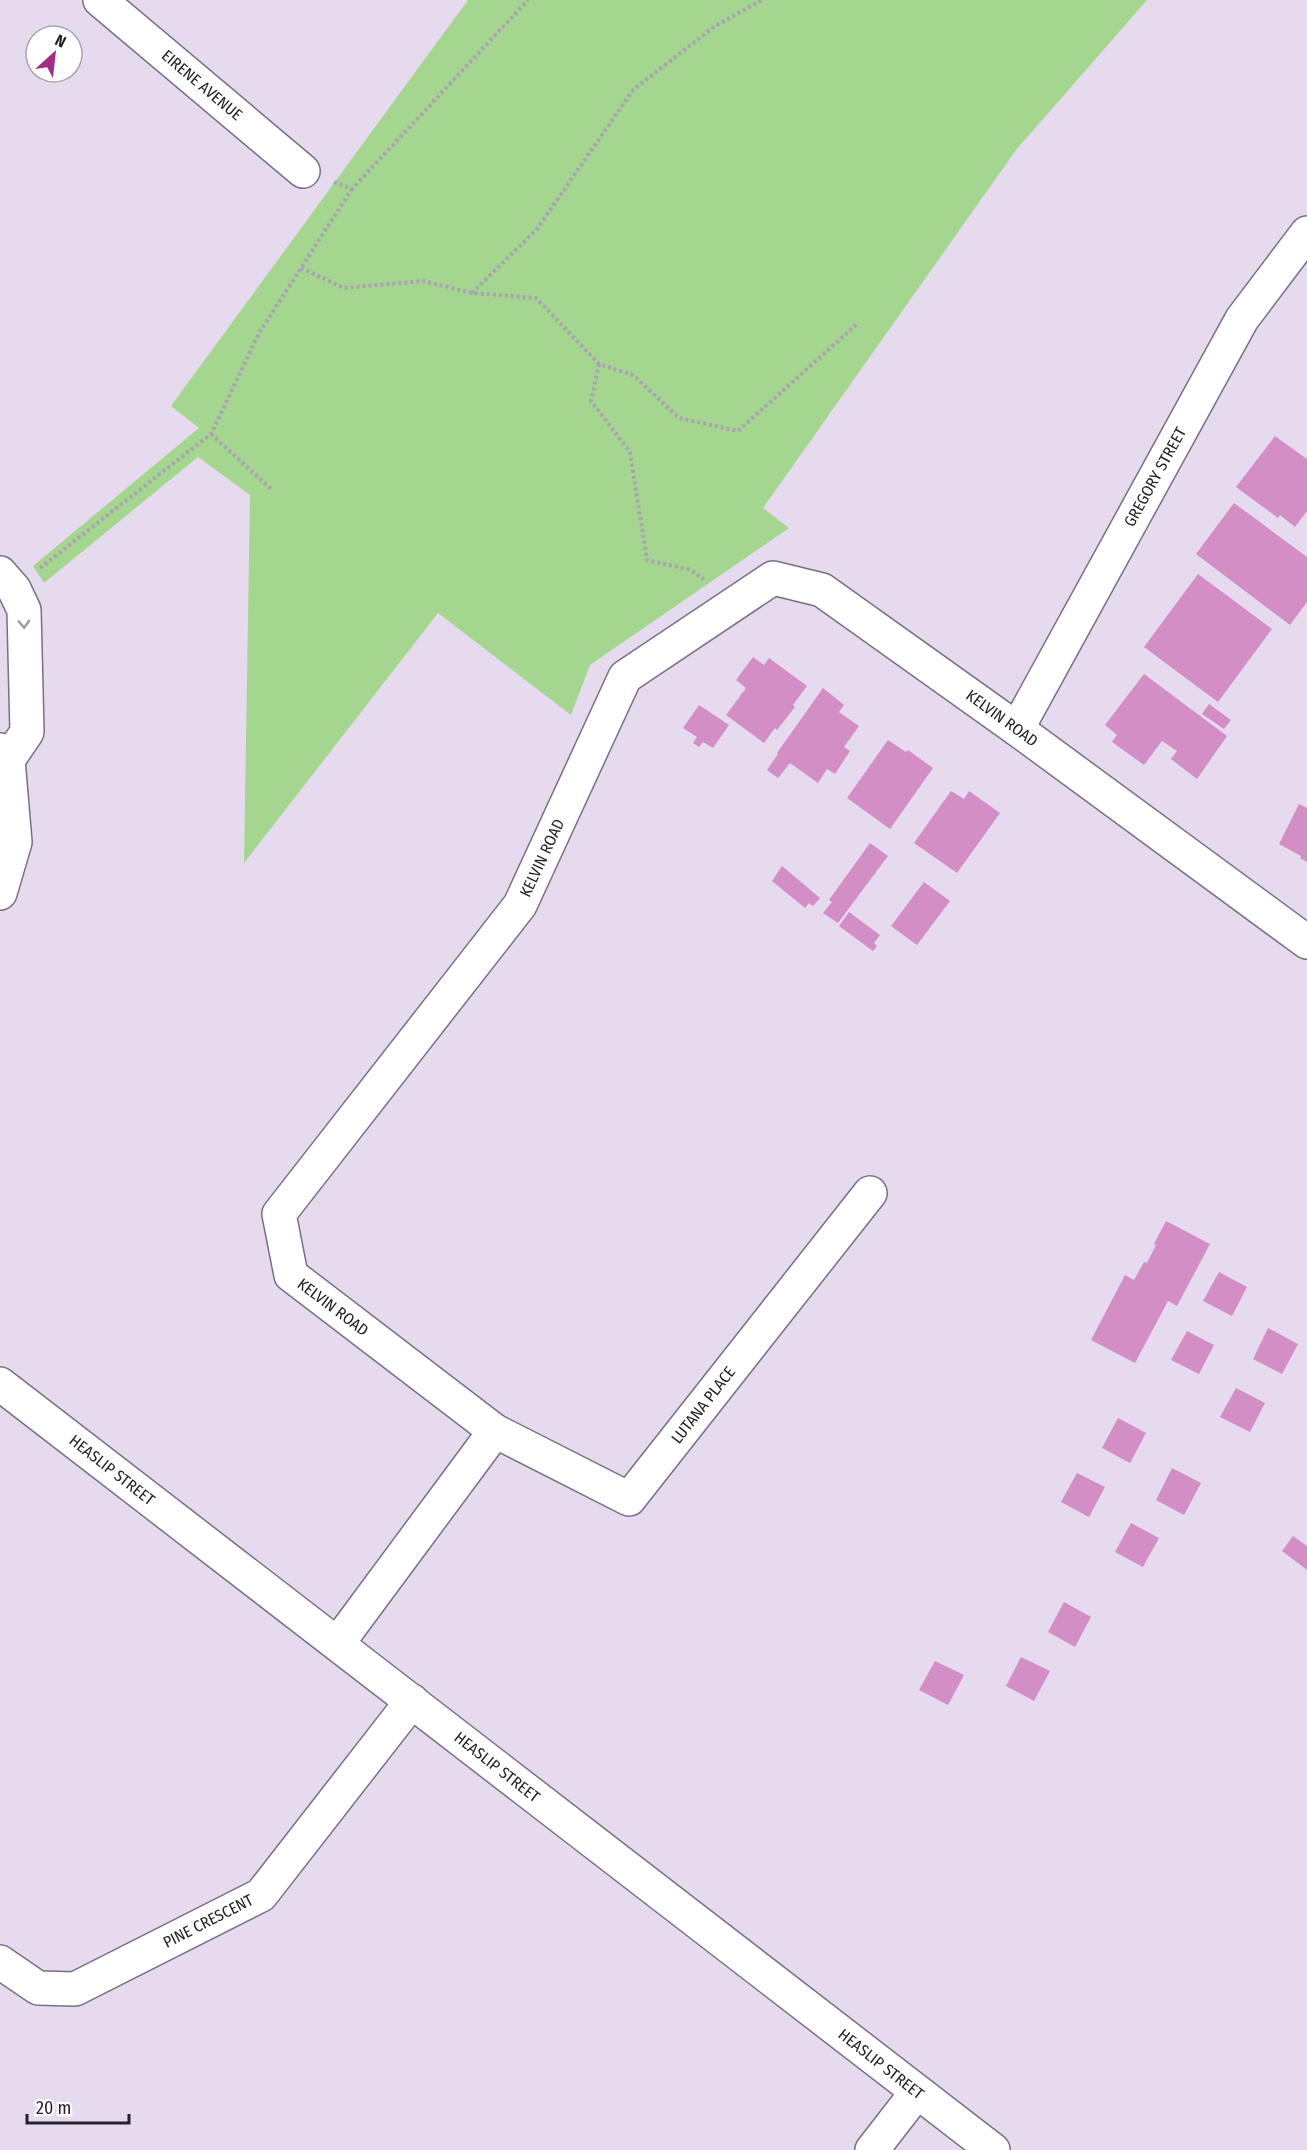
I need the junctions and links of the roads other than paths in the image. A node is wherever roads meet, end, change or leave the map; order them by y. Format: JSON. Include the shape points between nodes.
{"nodes":[{"id":1,"x":100,"y":0,"type":"edge"},
{"id":2,"x":303,"y":171,"type":"road end"},
{"id":3,"x":1307,"y":233,"type":"edge"},
{"id":4,"x":7,"y":581,"type":"edge"},
{"id":5,"x":1017,"y":729,"type":"junction"},
{"id":6,"x":4,"y":755,"type":"edge"},
{"id":7,"x":0,"y":893,"type":"edge"},
{"id":8,"x":1307,"y":942,"type":"edge"},
{"id":9,"x":870,"y":1193,"type":"dead end"},
{"id":10,"x":0,"y":1384,"type":"edge"},
{"id":11,"x":495,"y":1431,"type":"junction"},
{"id":12,"x":338,"y":1643,"type":"junction"},
{"id":13,"x":412,"y":1701,"type":"junction"},
{"id":14,"x":0,"y":1962,"type":"edge"},
{"id":15,"x":917,"y":2092,"type":"junction"},
{"id":16,"x":872,"y":2150,"type":"edge"},
{"id":17,"x":993,"y":2150,"type":"edge"}],
"edges":[{"from":1,"to":2,"type":"street","name":"EIRENE AVENUE"},
{"from":3,"to":5,"type":"street","name":"GREGORY STREET","via":[[1242,319]]},
{"from":4,"to":6,"type":"street","one_way":true,"via":[[24,610],[27,732]]},
{"from":5,"to":8,"type":"street","name":"KELVIN ROAD"},
{"from":5,"to":11,"type":"street","name":"KELVIN ROAD","via":[[822,590],[773,578],[626,677],[520,905],[279,1214],[291,1275]]},
{"from":6,"to":7,"type":"street","via":[[15,842]]},
{"from":9,"to":11,"type":"street","name":"LUTANA PLACE","via":[[629,1499]]},
{"from":10,"to":12,"type":"street","name":"HEASLIP STREET"},
{"from":11,"to":12,"type":"street"},
{"from":12,"to":13,"type":"street","name":"HEASLIP STREET"},
{"from":13,"to":14,"type":"street","name":"PINE CRESCENT","via":[[261,1895],[75,1989],[38,1988]]},
{"from":13,"to":15,"type":"street","name":"HEASLIP STREET"},
{"from":15,"to":16,"type":"street"},
{"from":15,"to":17,"type":"street","name":"HEASLIP STREET"}]}
